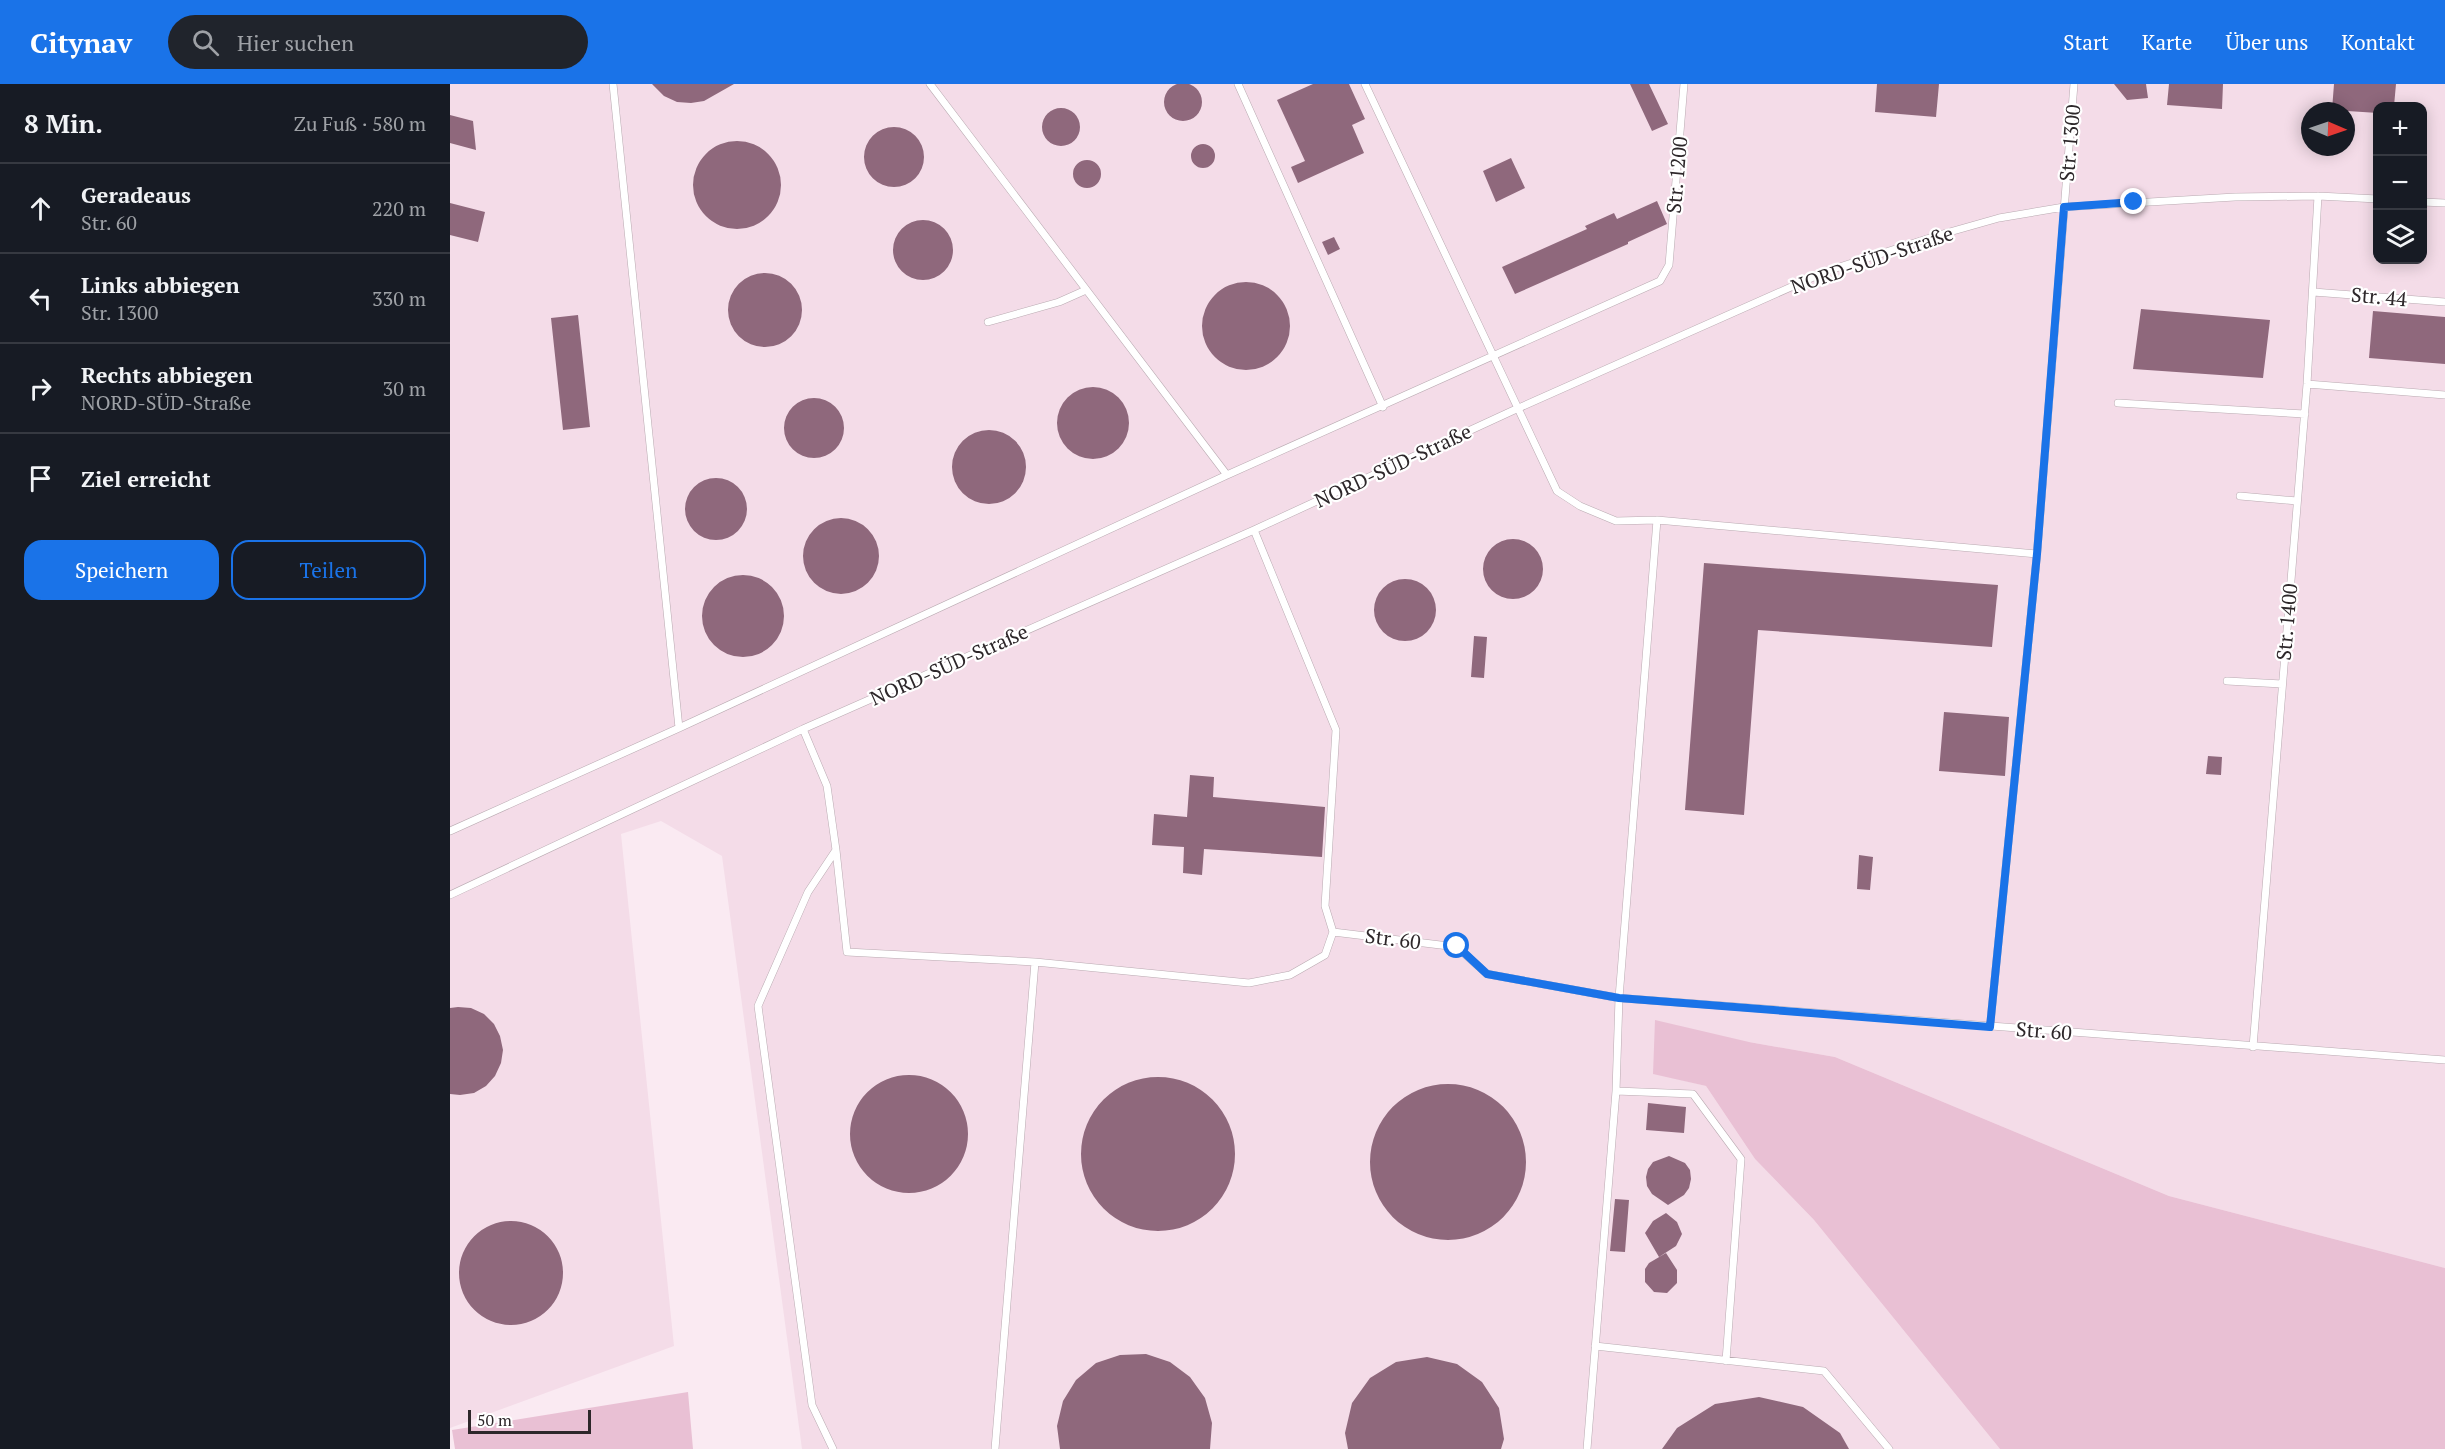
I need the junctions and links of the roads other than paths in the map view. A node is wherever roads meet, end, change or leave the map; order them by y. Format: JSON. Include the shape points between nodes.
{"nodes":[{"id":1,"x":613,"y":84,"type":"edge"},
{"id":2,"x":930,"y":84,"type":"edge"},
{"id":3,"x":1238,"y":84,"type":"edge"},
{"id":4,"x":1365,"y":84,"type":"edge"},
{"id":5,"x":1684,"y":84,"type":"edge"},
{"id":6,"x":2074,"y":84,"type":"edge"},
{"id":7,"x":2318,"y":196,"type":"junction"},
{"id":8,"x":2373,"y":199,"type":"edge"},
{"id":9,"x":2427,"y":201,"type":"edge"},
{"id":10,"x":2445,"y":203,"type":"edge"},
{"id":11,"x":2064,"y":207,"type":"junction"},
{"id":12,"x":1086,"y":290,"type":"junction"},
{"id":13,"x":2313,"y":292,"type":"junction"},
{"id":14,"x":2445,"y":302,"type":"edge"},
{"id":15,"x":988,"y":322,"type":"dead end"},
{"id":16,"x":1494,"y":355,"type":"junction"},
{"id":17,"x":2307,"y":384,"type":"junction"},
{"id":18,"x":2445,"y":394,"type":"edge"},
{"id":19,"x":2118,"y":403,"type":"dead end"},
{"id":20,"x":1383,"y":407,"type":"junction"},
{"id":21,"x":1519,"y":409,"type":"junction"},
{"id":22,"x":2305,"y":414,"type":"junction"},
{"id":23,"x":1227,"y":475,"type":"junction"},
{"id":24,"x":2240,"y":496,"type":"dead end"},
{"id":25,"x":2298,"y":501,"type":"junction"},
{"id":26,"x":1657,"y":520,"type":"junction"},
{"id":27,"x":1254,"y":530,"type":"junction"},
{"id":28,"x":2037,"y":554,"type":"junction"},
{"id":29,"x":2227,"y":681,"type":"dead end"},
{"id":30,"x":2282,"y":684,"type":"junction"},
{"id":31,"x":679,"y":728,"type":"junction"},
{"id":32,"x":803,"y":729,"type":"junction"},
{"id":33,"x":450,"y":831,"type":"edge"},
{"id":34,"x":836,"y":850,"type":"junction"},
{"id":35,"x":450,"y":895,"type":"edge"},
{"id":36,"x":1333,"y":932,"type":"junction"},
{"id":37,"x":1035,"y":962,"type":"junction"},
{"id":38,"x":1619,"y":998,"type":"junction"},
{"id":39,"x":1990,"y":1027,"type":"junction"},
{"id":40,"x":2253,"y":1047,"type":"junction"},
{"id":41,"x":2445,"y":1060,"type":"edge"},
{"id":42,"x":1616,"y":1091,"type":"junction"},
{"id":43,"x":1595,"y":1346,"type":"junction"},
{"id":44,"x":1726,"y":1361,"type":"junction"},
{"id":45,"x":833,"y":1449,"type":"edge"},
{"id":46,"x":995,"y":1449,"type":"edge"},
{"id":47,"x":1587,"y":1449,"type":"edge"},
{"id":48,"x":1889,"y":1449,"type":"edge"}],
"edges":[{"from":1,"to":31,"type":"lane"},
{"from":2,"to":12,"type":"lane"},
{"from":3,"to":20,"type":"lane"},
{"from":4,"to":16,"type":"lane"},
{"from":5,"to":16,"type":"lane","name":"Str. 1200","via":[[1669,265],[1660,281]]},
{"from":6,"to":11,"type":"lane","name":"Str. 1300"},
{"from":7,"to":8,"type":"lane","name":"NORD-SÜD-Straße"},
{"from":7,"to":11,"type":"lane","name":"NORD-SÜD-Straße","via":[[2224,197]]},
{"from":7,"to":13,"type":"lane","name":"Str. 1400"},
{"from":9,"to":10,"type":"lane"},
{"from":11,"to":21,"type":"lane","name":"NORD-SÜD-Straße","via":[[1939,234],[1827,271]]},
{"from":11,"to":28,"type":"lane","name":"Str. 1300"},
{"from":12,"to":15,"type":"lane","via":[[1059,302]]},
{"from":12,"to":23,"type":"lane"},
{"from":13,"to":14,"type":"lane","name":"Str. 44"},
{"from":13,"to":17,"type":"lane","name":"Str. 1400"},
{"from":16,"to":20,"type":"lane"},
{"from":16,"to":21,"type":"lane"},
{"from":17,"to":18,"type":"lane"},
{"from":17,"to":22,"type":"lane","name":"Str. 1400"},
{"from":19,"to":22,"type":"lane"},
{"from":20,"to":23,"type":"lane"},
{"from":21,"to":26,"type":"lane","via":[[1557,491],[1616,521]]},
{"from":21,"to":27,"type":"lane","name":"NORD-SÜD-Straße"},
{"from":22,"to":25,"type":"lane","name":"Str. 1400"},
{"from":23,"to":31,"type":"lane"},
{"from":24,"to":25,"type":"lane"},
{"from":25,"to":30,"type":"lane","name":"Str. 1400"},
{"from":26,"to":28,"type":"lane"},
{"from":26,"to":38,"type":"lane"},
{"from":27,"to":32,"type":"lane","name":"NORD-SÜD-Straße"},
{"from":27,"to":36,"type":"lane","via":[[1336,730],[1325,906]]},
{"from":28,"to":39,"type":"lane","name":"Str. 1300"},
{"from":29,"to":30,"type":"lane"},
{"from":30,"to":40,"type":"lane","name":"Str. 1400"},
{"from":31,"to":33,"type":"lane"},
{"from":32,"to":34,"type":"lane","via":[[827,786]]},
{"from":32,"to":35,"type":"lane","name":"NORD-SÜD-Straße"},
{"from":34,"to":37,"type":"lane","via":[[847,952]]},
{"from":34,"to":45,"type":"lane","via":[[808,892],[758,1006],[812,1405]]},
{"from":36,"to":37,"type":"lane","via":[[1325,955],[1290,975],[1249,983]]},
{"from":36,"to":38,"type":"lane","name":"Str. 60","via":[[1457,946],[1487,974]]},
{"from":37,"to":46,"type":"lane"},
{"from":38,"to":39,"type":"lane","name":"Str. 60"},
{"from":38,"to":42,"type":"lane"},
{"from":39,"to":40,"type":"lane","name":"Str. 60"},
{"from":40,"to":41,"type":"lane","name":"Str. 60"},
{"from":42,"to":43,"type":"lane"},
{"from":42,"to":44,"type":"lane","via":[[1693,1094],[1741,1159]]},
{"from":43,"to":44,"type":"lane"},
{"from":43,"to":47,"type":"lane"},
{"from":44,"to":48,"type":"lane","via":[[1824,1371]]}]}
